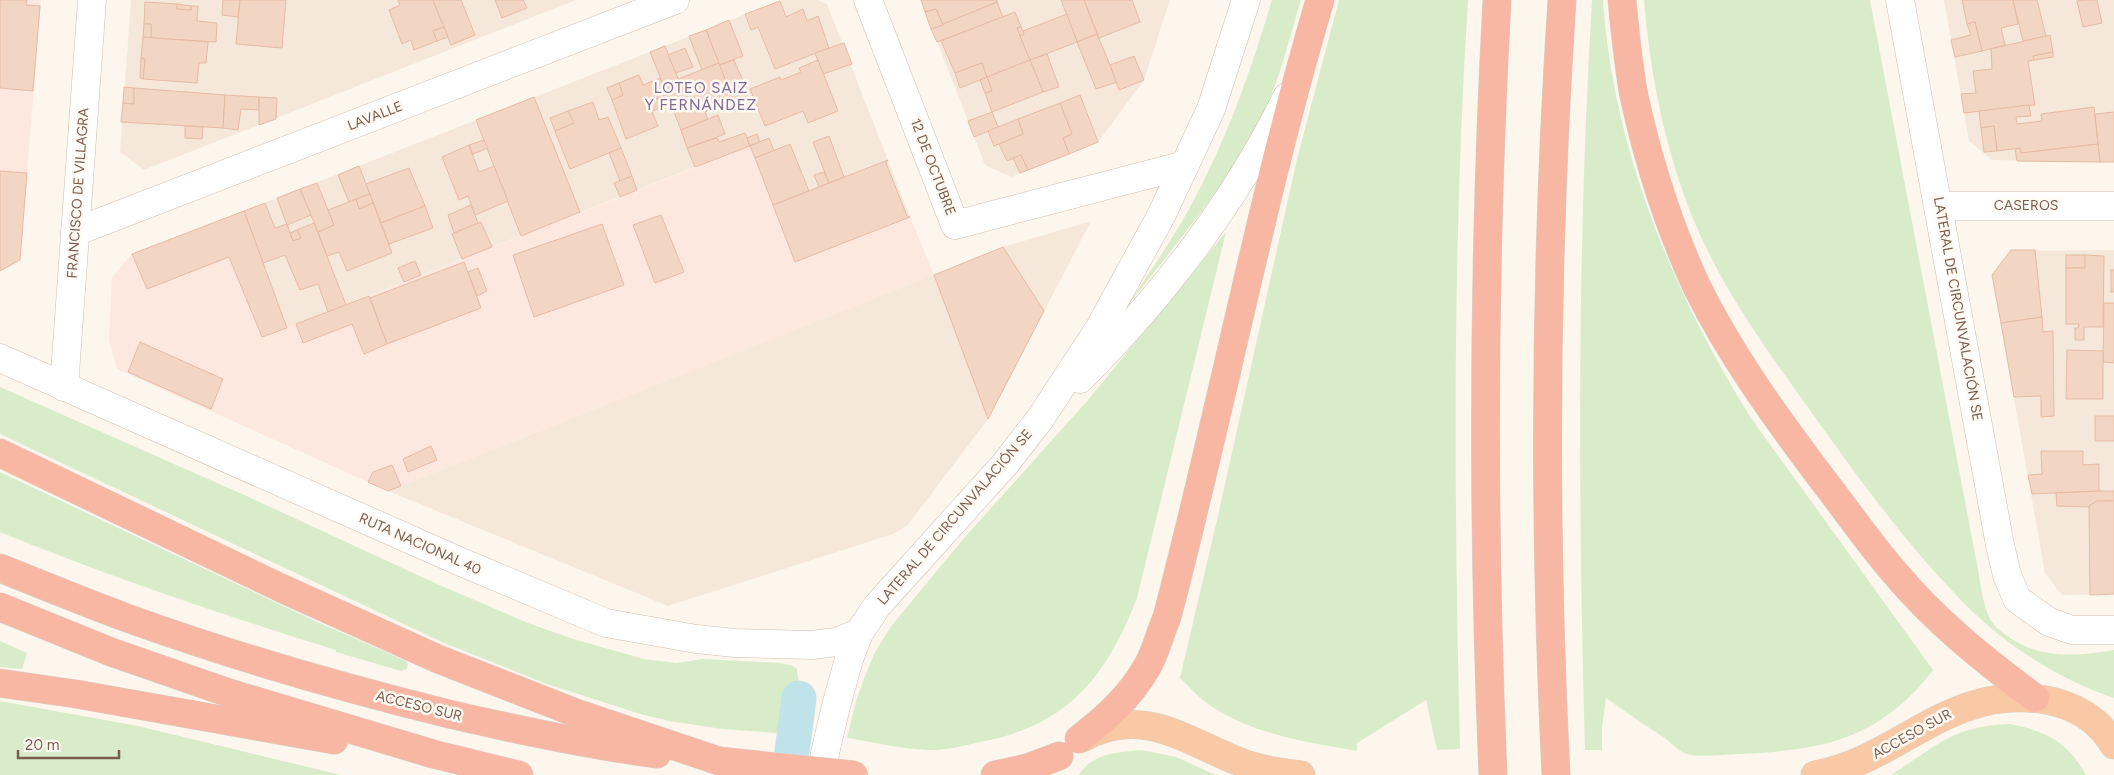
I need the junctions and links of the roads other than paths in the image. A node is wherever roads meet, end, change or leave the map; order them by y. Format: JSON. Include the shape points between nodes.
{"nodes":[{"id":1,"x":92,"y":0,"type":"edge"},
{"id":2,"x":675,"y":0,"type":"edge"},
{"id":3,"x":868,"y":0,"type":"edge"},
{"id":4,"x":1246,"y":0,"type":"edge"},
{"id":5,"x":1320,"y":0,"type":"edge"},
{"id":6,"x":1497,"y":0,"type":"edge"},
{"id":7,"x":1562,"y":0,"type":"edge"},
{"id":8,"x":1622,"y":0,"type":"edge"},
{"id":9,"x":1900,"y":0,"type":"edge"},
{"id":10,"x":1299,"y":73,"type":"junction"},
{"id":11,"x":1185,"y":165,"type":"junction"},
{"id":12,"x":1938,"y":206,"type":"junction"},
{"id":13,"x":2114,"y":206,"type":"edge"},
{"id":14,"x":76,"y":232,"type":"junction"},
{"id":15,"x":0,"y":358,"type":"edge"},
{"id":16,"x":64,"y":387,"type":"junction"},
{"id":17,"x":1040,"y":419,"type":"junction"},
{"id":18,"x":0,"y":453,"type":"edge"},
{"id":19,"x":0,"y":568,"type":"edge"},
{"id":20,"x":0,"y":607,"type":"edge"},
{"id":21,"x":2114,"y":630,"type":"edge"},
{"id":22,"x":859,"y":633,"type":"junction"},
{"id":23,"x":0,"y":683,"type":"edge"},
{"id":24,"x":2035,"y":698,"type":"junction"},
{"id":25,"x":2114,"y":744,"type":"edge"},
{"id":26,"x":1062,"y":757,"type":"edge"},
{"id":27,"x":718,"y":761,"type":"junction"},
{"id":28,"x":508,"y":773,"type":"edge"},
{"id":29,"x":822,"y":775,"type":"edge"},
{"id":30,"x":854,"y":775,"type":"edge"},
{"id":31,"x":995,"y":775,"type":"edge"},
{"id":32,"x":1301,"y":775,"type":"edge"},
{"id":33,"x":1493,"y":775,"type":"edge"},
{"id":34,"x":1556,"y":775,"type":"edge"},
{"id":35,"x":1815,"y":775,"type":"edge"}],
"edges":[{"from":1,"to":14,"type":"street","name":"FRANCISCO DE VILLAGRA"},
{"from":2,"to":14,"type":"street","name":"LAVALLE"},
{"from":3,"to":11,"type":"street","name":"12 DE OCTUBRE","via":[[955,224]]},
{"from":4,"to":11,"type":"street","name":"LATERAL DE CIRCUNVALACIÓN SE","via":[[1211,109]]},
{"from":5,"to":10,"type":"highway"},
{"from":6,"to":33,"type":"highway","via":[[1486,391],[1486,560]]},
{"from":7,"to":34,"type":"highway","via":[[1551,210],[1548,365]]},
{"from":8,"to":24,"type":"highway","via":[[1634,95],[1654,170],[1698,287],[1751,381],[1895,574],[1966,644]]},
{"from":9,"to":12,"type":"street","name":"LATERAL DE CIRCUNVALACIÓN SE"},
{"from":10,"to":17,"type":"street","via":[[1239,185],[1211,226],[1124,335]]},
{"from":10,"to":26,"type":"highway","via":[[1167,617],[1147,667],[1119,705]]},
{"from":11,"to":17,"type":"street","name":"LATERAL DE CIRCUNVALACIÓN SE","via":[[1099,329]]},
{"from":12,"to":13,"type":"street","name":"CASEROS"},
{"from":12,"to":21,"type":"street","name":"LATERAL DE CIRCUNVALACIÓN SE","via":[[2000,545],[2017,599],[2049,622],[2072,630]]},
{"from":14,"to":16,"type":"street","name":"FRANCISCO DE VILLAGRA"},
{"from":15,"to":16,"type":"street","name":"RUTA NACIONAL 40"},
{"from":16,"to":22,"type":"street","name":"RUTA NACIONAL 40","via":[[452,559],[606,623],[735,643],[812,645],[836,642]]},
{"from":17,"to":22,"type":"street","name":"LATERAL DE CIRCUNVALACIÓN SE","via":[[999,471],[877,606]]},
{"from":18,"to":27,"type":"highway","via":[[280,588],[438,659],[576,713]]},
{"from":19,"to":27,"type":"highway","name":"ACCESO SUR","via":[[126,618],[356,690],[590,744]]},
{"from":20,"to":28,"type":"highway","via":[[207,686],[363,734]]},
{"from":22,"to":29,"type":"street","name":"LATERAL DE CIRCUNVALACIÓN SE","via":[[836,706]]},
{"from":23,"to":28,"type":"highway"},
{"from":24,"to":25,"type":"highway","name":"ACCESO SUR","via":[[2076,709],[2094,721]]},
{"from":24,"to":35,"type":"highway","name":"ACCESO SUR","via":[[1998,698],[1973,704],[1928,723],[1862,762]]},
{"from":26,"to":31,"type":"highway"},
{"from":26,"to":32,"type":"highway","via":[[1096,730],[1137,725],[1190,738],[1248,765]]},
{"from":27,"to":30,"type":"highway","name":"ACCESO SUR","bridge":true}]}
